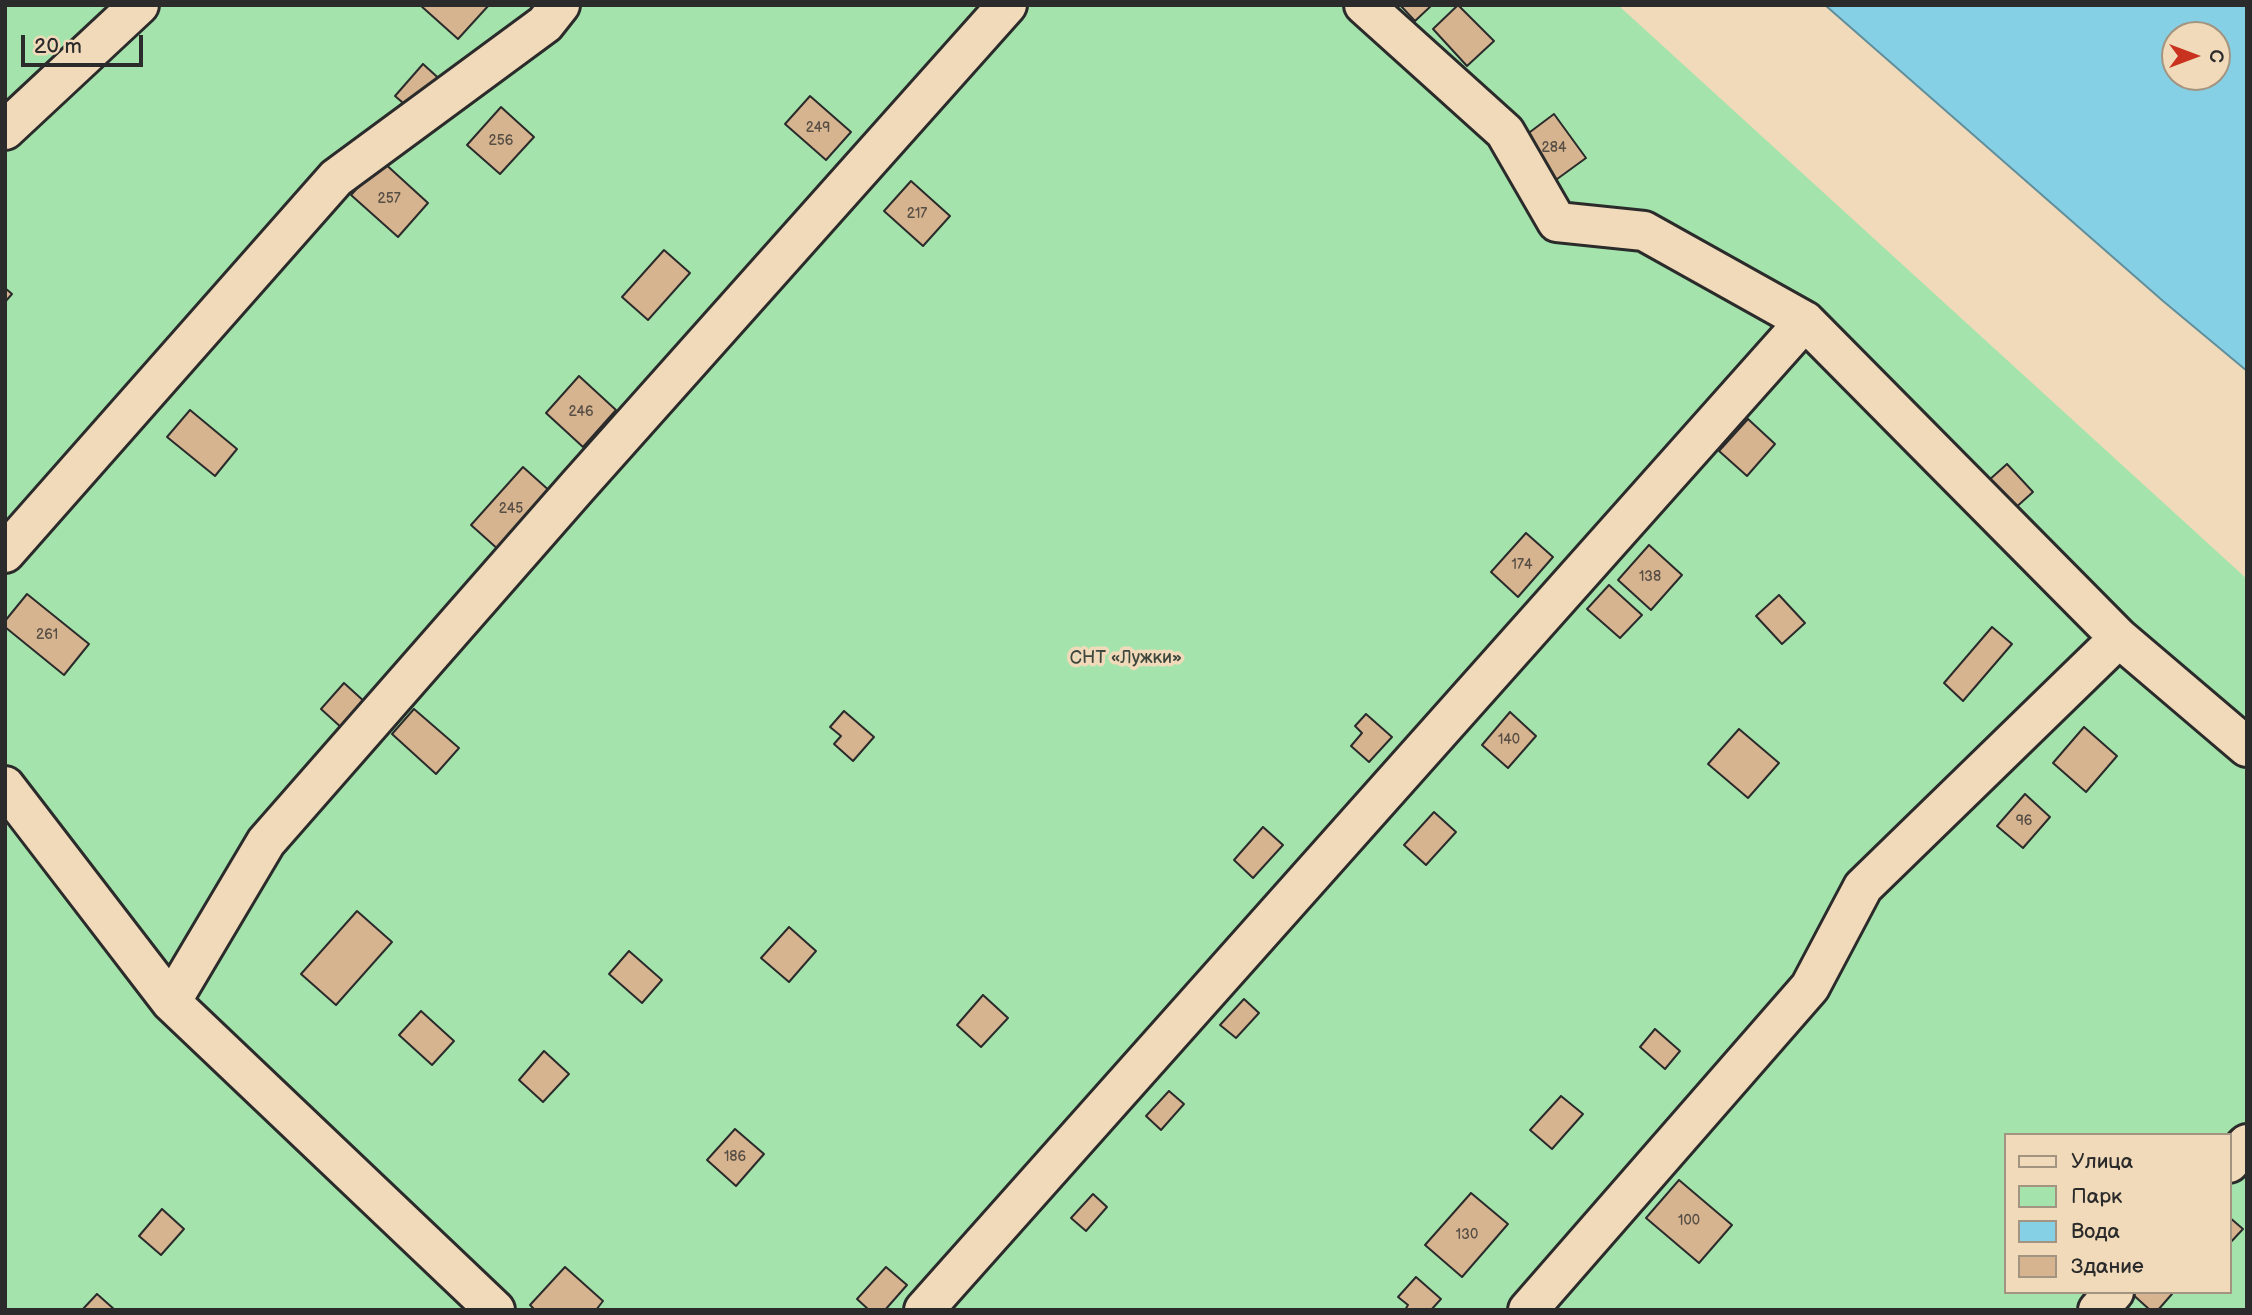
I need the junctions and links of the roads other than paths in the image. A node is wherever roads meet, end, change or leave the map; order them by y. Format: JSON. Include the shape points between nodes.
{"nodes":[{"id":1,"x":139,"y":5,"type":"edge"},
{"id":2,"x":560,"y":5,"type":"edge"},
{"id":3,"x":1007,"y":5,"type":"edge"},
{"id":4,"x":1364,"y":5,"type":"edge"},
{"id":5,"x":5,"y":130,"type":"edge"},
{"id":6,"x":1805,"y":321,"type":"junction"},
{"id":7,"x":5,"y":553,"type":"edge"},
{"id":8,"x":2119,"y":638,"type":"junction"},
{"id":9,"x":2247,"y":747,"type":"edge"},
{"id":10,"x":5,"y":786,"type":"edge"},
{"id":11,"x":172,"y":1002,"type":"junction"},
{"id":12,"x":2247,"y":1143,"type":"edge"},
{"id":13,"x":2231,"y":1161,"type":"edge"},
{"id":14,"x":2112,"y":1294,"type":"edge"},
{"id":15,"x":495,"y":1310,"type":"edge"},
{"id":16,"x":924,"y":1310,"type":"edge"},
{"id":17,"x":1528,"y":1310,"type":"edge"},
{"id":18,"x":2098,"y":1310,"type":"edge"}],
"edges":[{"from":1,"to":5,"type":"lane"},
{"from":2,"to":7,"type":"lane","via":[[545,24],[336,178]]},
{"from":3,"to":11,"type":"lane","via":[[266,842]]},
{"from":4,"to":6,"type":"lane","via":[[1505,132],[1556,222],[1644,231]]},
{"from":6,"to":8,"type":"lane"},
{"from":6,"to":16,"type":"lane"},
{"from":8,"to":9,"type":"lane"},
{"from":8,"to":17,"type":"lane","via":[[1863,887],[1811,986]]},
{"from":10,"to":11,"type":"lane"},
{"from":11,"to":15,"type":"lane"},
{"from":12,"to":13,"type":"lane"},
{"from":14,"to":18,"type":"lane"}]}
